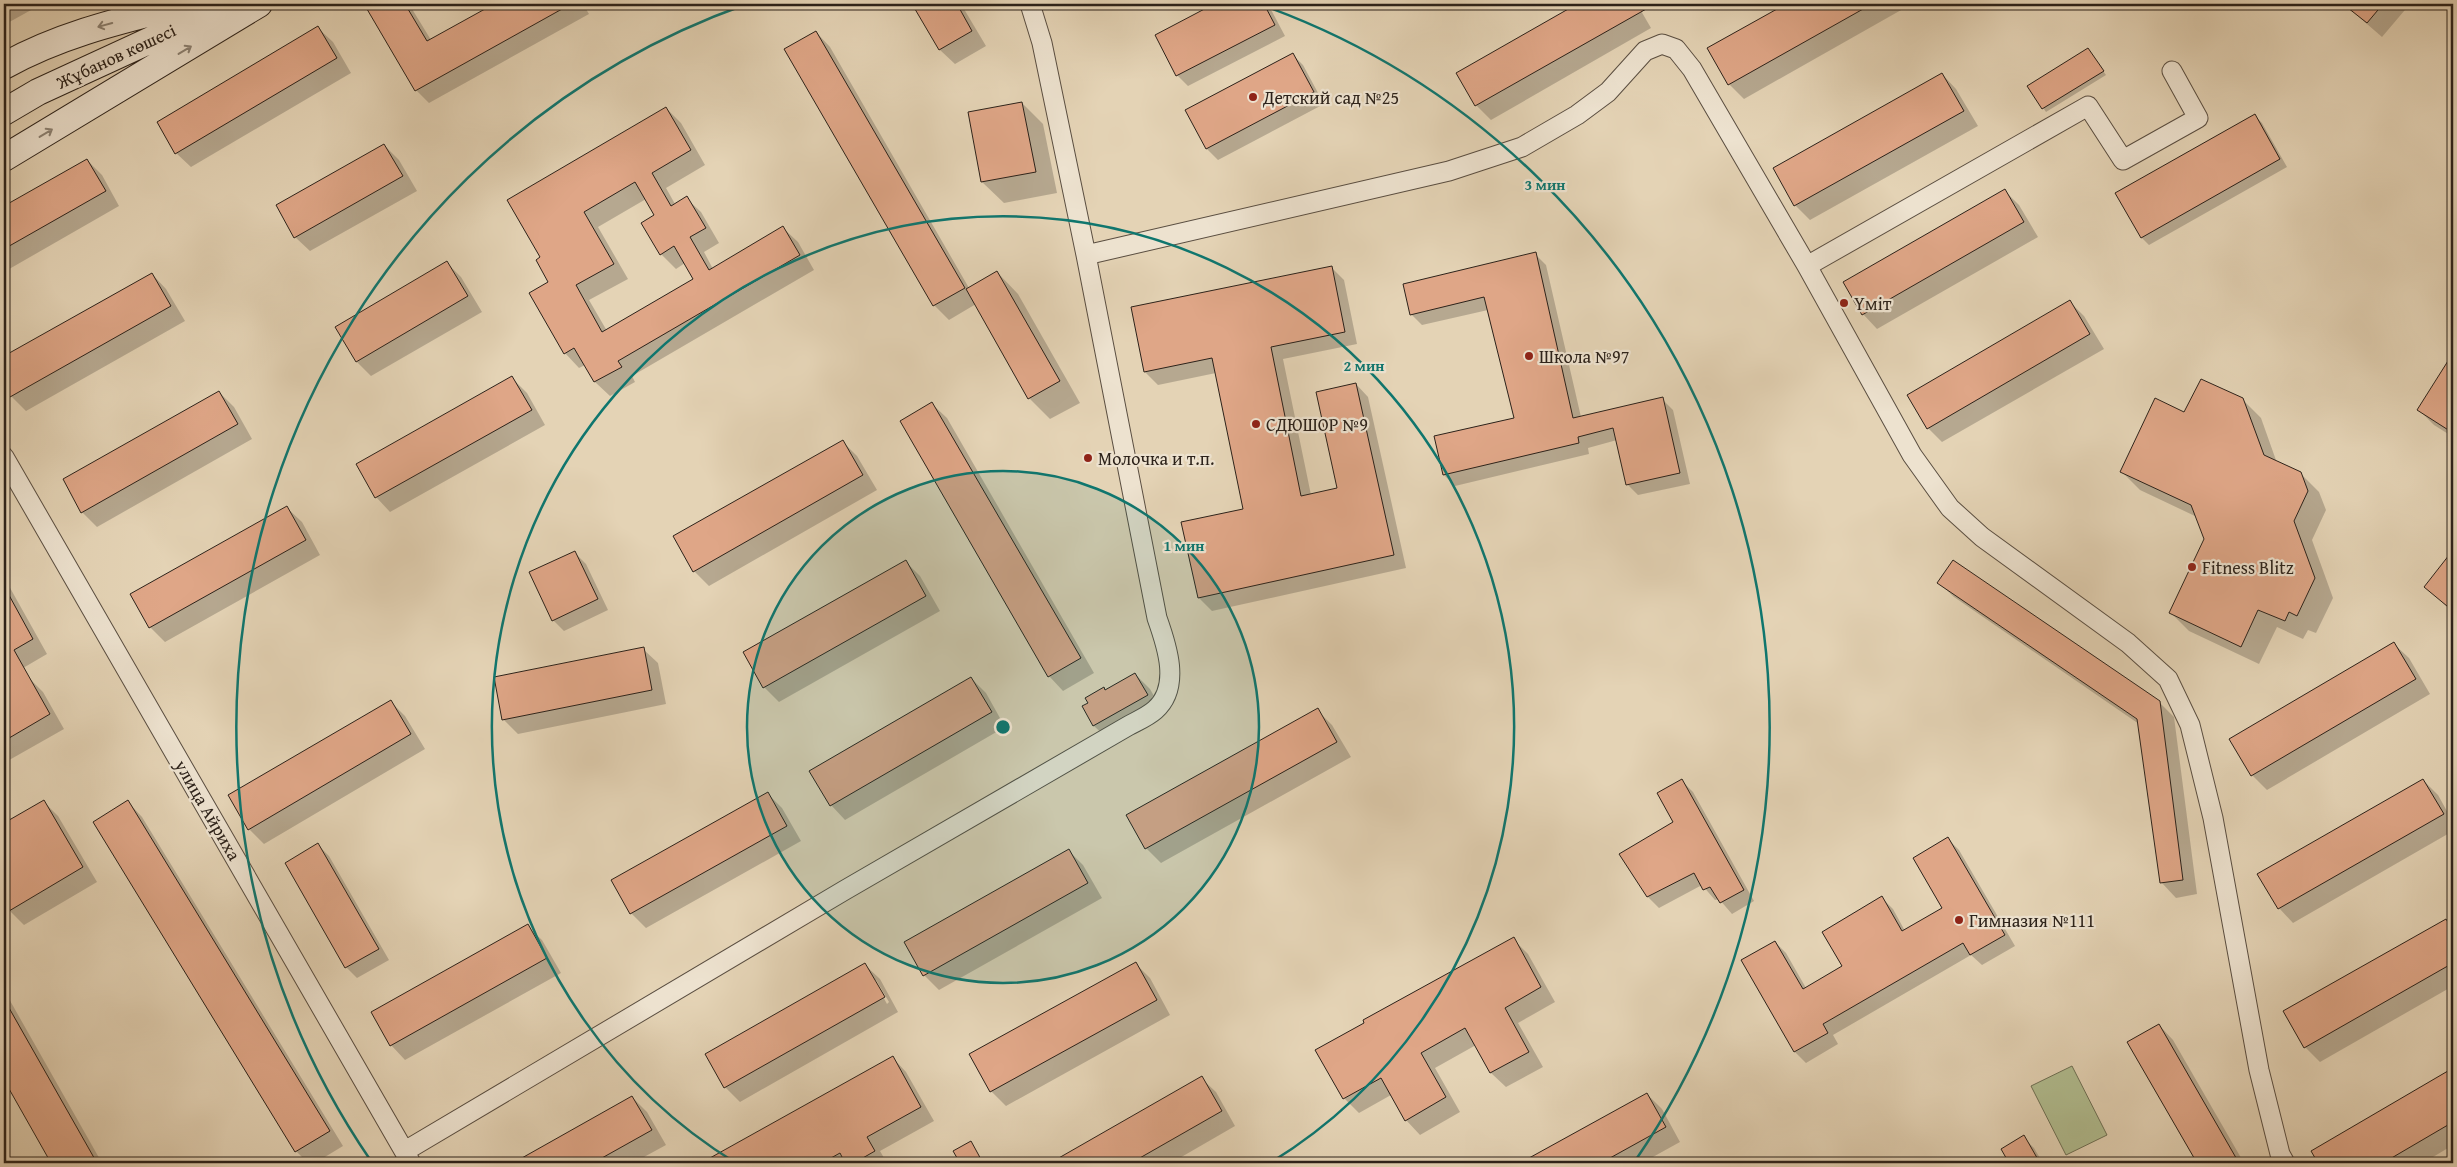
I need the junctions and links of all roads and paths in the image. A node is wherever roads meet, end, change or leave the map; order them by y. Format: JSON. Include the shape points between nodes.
{"nodes":[{"id":1,"x":186,"y":4,"type":"edge"},
{"id":2,"x":229,"y":4,"type":"edge"},
{"id":3,"x":259,"y":4,"type":"edge"},
{"id":4,"x":1030,"y":4,"type":"edge"},
{"id":5,"x":4,"y":66,"type":"edge"},
{"id":6,"x":2172,"y":72,"type":"dead end"},
{"id":7,"x":4,"y":112,"type":"edge"},
{"id":8,"x":4,"y":158,"type":"edge"},
{"id":9,"x":1086,"y":255,"type":"junction"},
{"id":10,"x":1807,"y":266,"type":"junction"},
{"id":11,"x":4,"y":457,"type":"edge"},
{"id":12,"x":408,"y":1157,"type":"edge"},
{"id":13,"x":2285,"y":1163,"type":"edge"}],
"edges":[{"from":1,"to":5,"type":"main road","one_way":true,"via":[[69,35]]},
{"from":2,"to":7,"type":"main road","name":"Жұбанов көшесі","via":[[38,92]]},
{"from":8,"to":3,"type":"main road","one_way":true},
{"from":4,"to":9,"type":"street","via":[[1042,44]]},
{"from":6,"to":10,"type":"street","via":[[2198,118],[2123,160],[2088,106]]},
{"from":9,"to":10,"type":"street","via":[[1449,171],[1522,147],[1577,115],[1608,92],[1645,51],[1662,44],[1676,49],[1692,69]]},
{"from":9,"to":12,"type":"street","via":[[1157,618],[1166,644],[1170,672],[1167,696],[1155,710],[845,890]]},
{"from":10,"to":13,"type":"street","via":[[1912,455],[1950,508],[1982,536],[2128,643],[2168,679],[2190,725],[2213,818],[2259,1070]]},
{"from":11,"to":12,"type":"street","name":"улица Айриха"}]}
